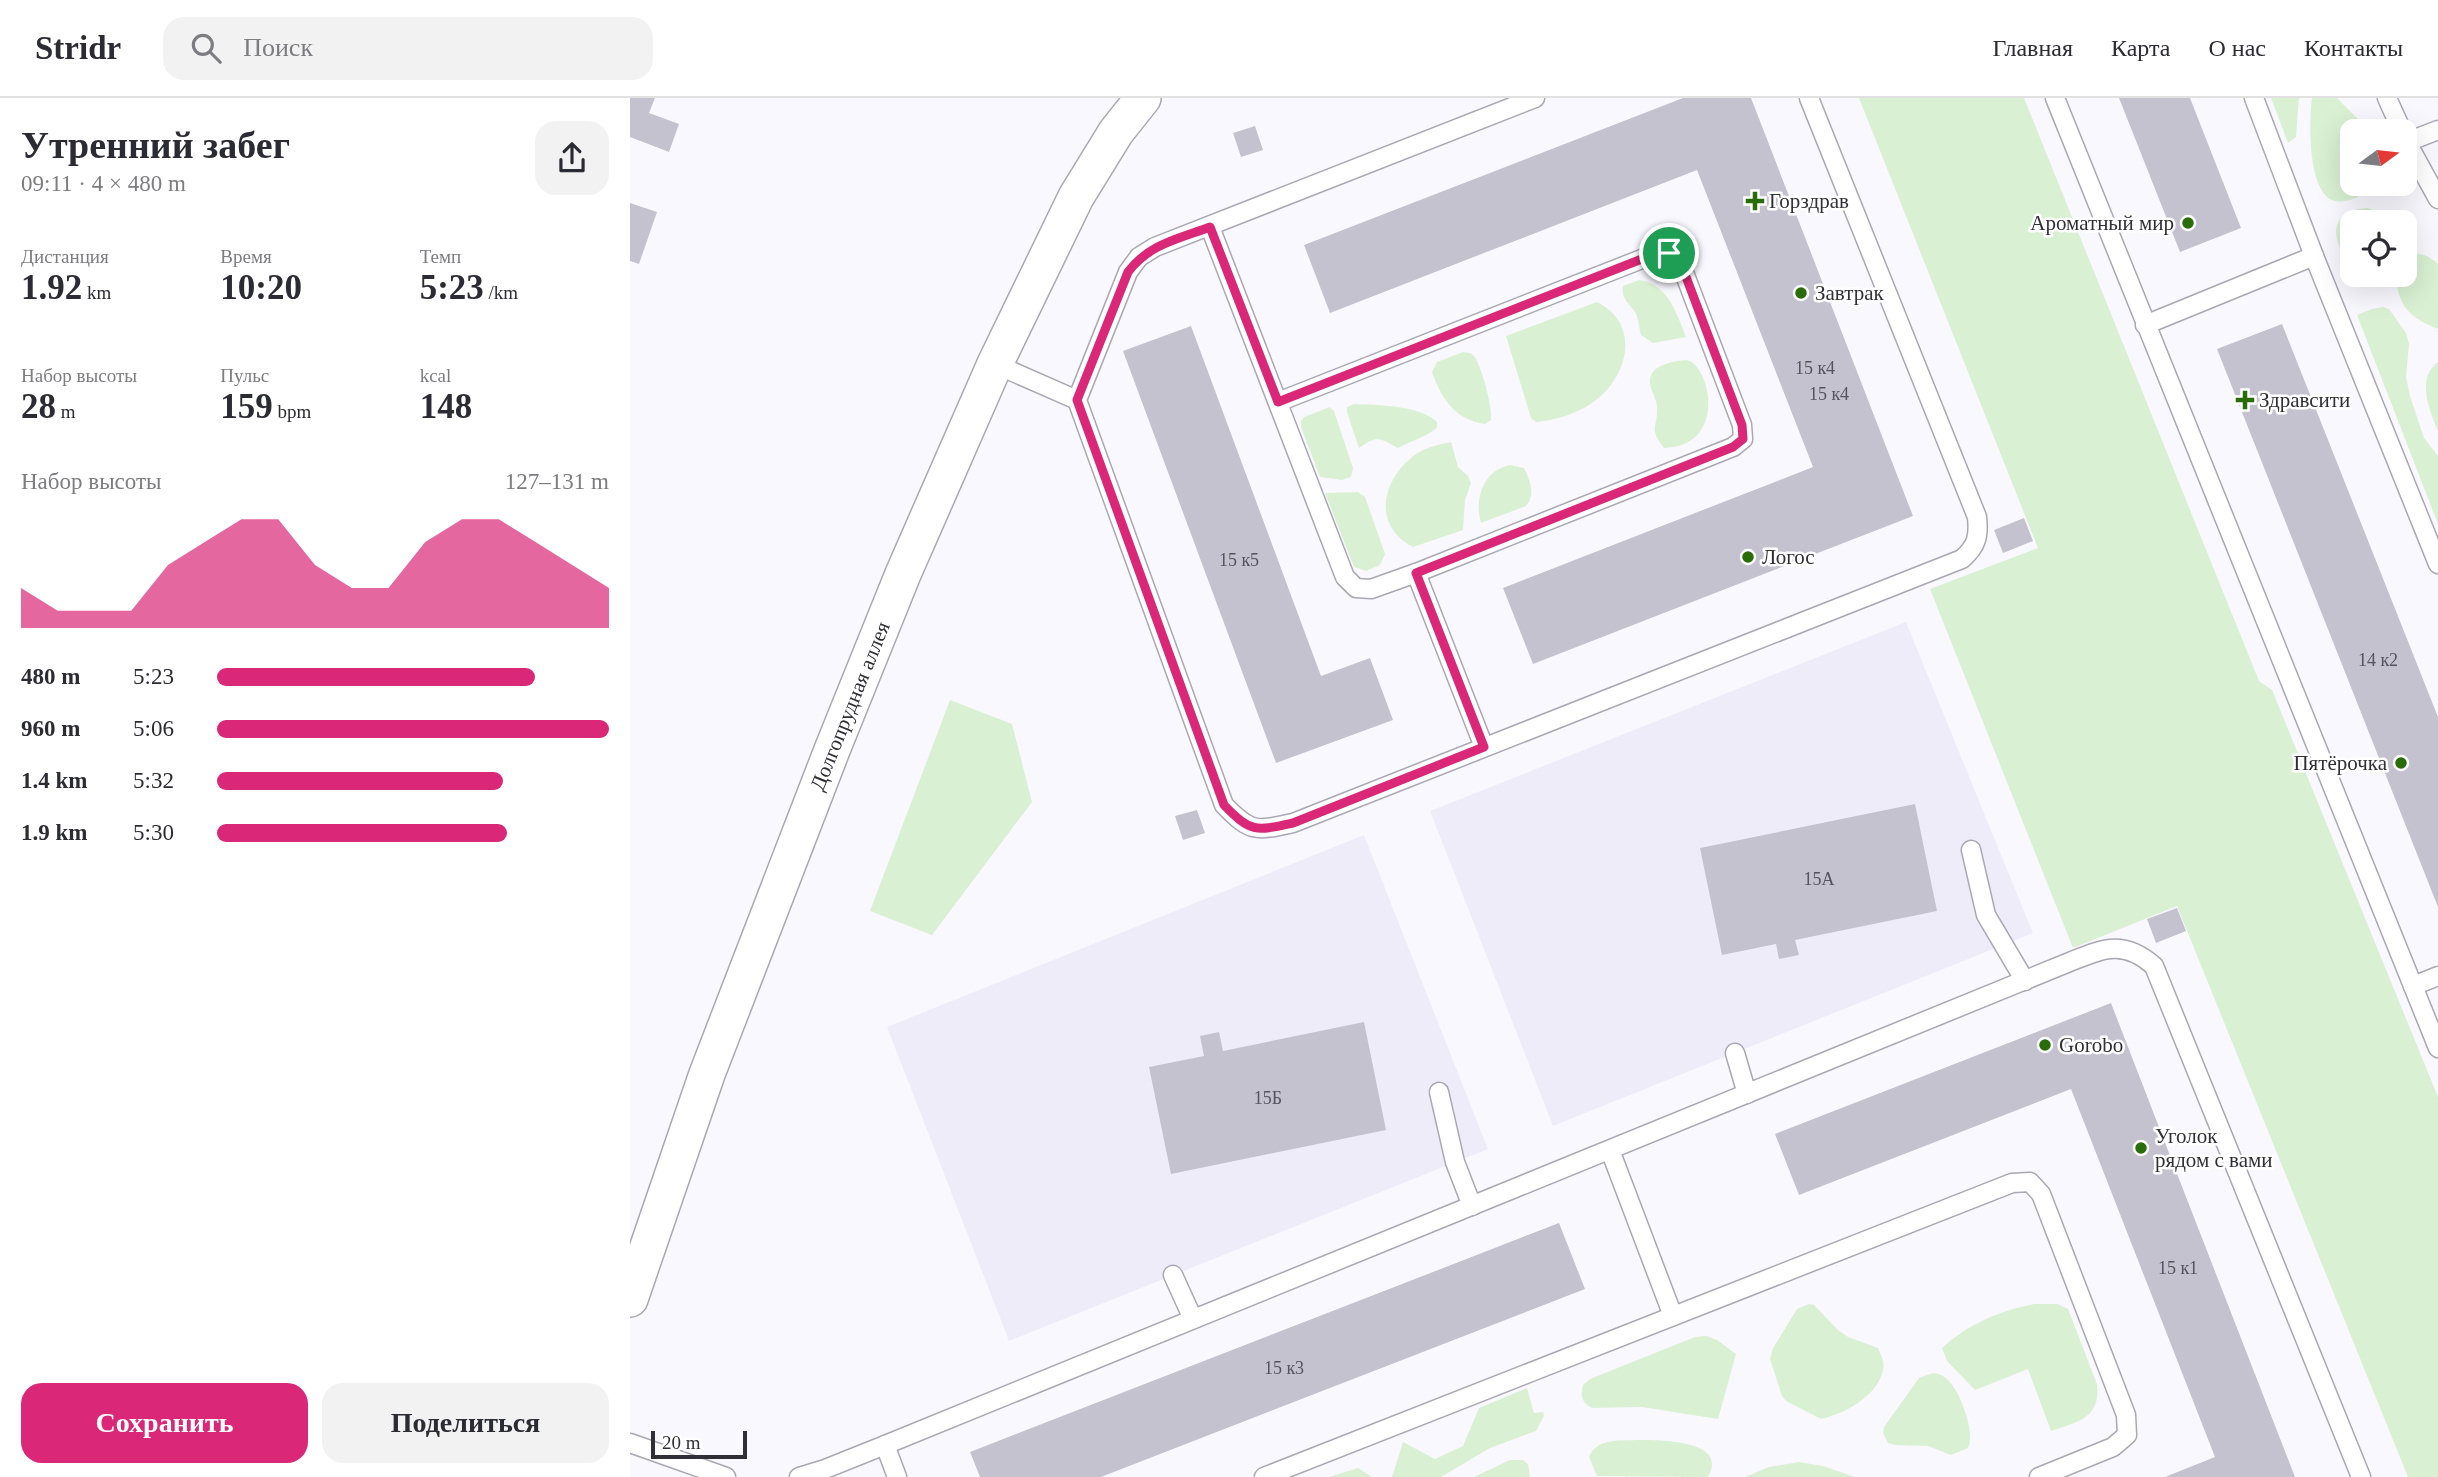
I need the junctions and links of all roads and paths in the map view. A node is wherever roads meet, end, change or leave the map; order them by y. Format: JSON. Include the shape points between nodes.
{"nodes":[{"id":1,"x":1143,"y":98,"type":"edge"},
{"id":2,"x":1535,"y":98,"type":"edge"},
{"id":3,"x":1809,"y":98,"type":"edge"},
{"id":4,"x":2055,"y":98,"type":"edge"},
{"id":5,"x":2254,"y":98,"type":"edge"},
{"id":6,"x":2387,"y":98,"type":"edge"},
{"id":7,"x":2396,"y":119,"type":"edge"},
{"id":8,"x":2438,"y":130,"type":"edge"},
{"id":9,"x":2417,"y":134,"type":"edge"},
{"id":10,"x":2417,"y":161,"type":"edge"},
{"id":11,"x":2438,"y":199,"type":"edge"},
{"id":12,"x":1210,"y":227,"type":"junction"},
{"id":13,"x":2314,"y":256,"type":"junction"},
{"id":14,"x":2145,"y":325,"type":"junction"},
{"id":15,"x":995,"y":365,"type":"junction"},
{"id":16,"x":1077,"y":400,"type":"junction"},
{"id":17,"x":1278,"y":402,"type":"junction"},
{"id":18,"x":2438,"y":564,"type":"edge"},
{"id":19,"x":1416,"y":573,"type":"junction"},
{"id":20,"x":1484,"y":747,"type":"junction"},
{"id":21,"x":1971,"y":849,"type":"dead end"},
{"id":22,"x":2438,"y":976,"type":"edge"},
{"id":23,"x":2025,"y":981,"type":"junction"},
{"id":24,"x":2413,"y":986,"type":"junction"},
{"id":25,"x":2438,"y":1048,"type":"edge"},
{"id":26,"x":1735,"y":1053,"type":"dead end"},
{"id":27,"x":1439,"y":1092,"type":"dead end"},
{"id":28,"x":1747,"y":1094,"type":"junction"},
{"id":29,"x":1610,"y":1150,"type":"junction"},
{"id":30,"x":1472,"y":1206,"type":"junction"},
{"id":31,"x":1173,"y":1275,"type":"dead end"},
{"id":32,"x":630,"y":1299,"type":"edge"},
{"id":33,"x":1673,"y":1316,"type":"junction"},
{"id":34,"x":1194,"y":1319,"type":"junction"},
{"id":35,"x":630,"y":1443,"type":"edge"},
{"id":36,"x":885,"y":1445,"type":"junction"},
{"id":37,"x":726,"y":1477,"type":"edge"},
{"id":38,"x":799,"y":1477,"type":"edge"},
{"id":39,"x":897,"y":1477,"type":"edge"},
{"id":40,"x":1264,"y":1477,"type":"edge"},
{"id":41,"x":2039,"y":1477,"type":"edge"},
{"id":42,"x":2361,"y":1477,"type":"edge"}],
"edges":[{"from":1,"to":15,"type":"street","name":"Долгопрудная аллея","via":[[1076,197]]},
{"from":2,"to":12,"type":"lane"},
{"from":3,"to":20,"type":"lane","via":[[1976,517],[1978,534],[1973,549],[1962,559]]},
{"from":4,"to":14,"type":"lane"},
{"from":5,"to":13,"type":"lane"},
{"from":6,"to":7,"type":"lane"},
{"from":8,"to":9,"type":"lane"},
{"from":10,"to":11,"type":"lane"},
{"from":12,"to":16,"type":"lane","via":[[1139,257],[1128,272]]},
{"from":12,"to":17,"type":"lane"},
{"from":13,"to":14,"type":"lane"},
{"from":13,"to":18,"type":"lane"},
{"from":14,"to":24,"type":"lane"},
{"from":15,"to":16,"type":"lane"},
{"from":15,"to":32,"type":"street","name":"Долгопрудная аллея","via":[[827,763],[707,1074]]},
{"from":16,"to":20,"type":"lane","via":[[1224,805],[1242,824],[1264,829],[1293,823]]},
{"from":17,"to":19,"type":"lane","via":[[1345,577],[1356,588],[1371,589]]},
{"from":17,"to":19,"type":"lane","via":[[1657,253],[1669,253],[1680,261],[1742,425],[1743,439],[1733,447]]},
{"from":19,"to":20,"type":"lane"},
{"from":21,"to":23,"type":"lane","via":[[1986,915]]},
{"from":22,"to":24,"type":"lane"},
{"from":23,"to":28,"type":"lane"},
{"from":23,"to":42,"type":"lane","via":[[2097,951],[2119,948],[2139,953],[2154,966]]},
{"from":24,"to":25,"type":"lane"},
{"from":26,"to":28,"type":"lane"},
{"from":27,"to":30,"type":"lane","via":[[1455,1162]]},
{"from":28,"to":29,"type":"lane"},
{"from":29,"to":30,"type":"lane"},
{"from":29,"to":33,"type":"lane"},
{"from":30,"to":34,"type":"lane"},
{"from":31,"to":34,"type":"lane"},
{"from":33,"to":40,"type":"lane"},
{"from":33,"to":41,"type":"lane","via":[[2012,1183],[2030,1182],[2041,1194],[2126,1415],[2127,1435],[2113,1447]]},
{"from":34,"to":36,"type":"lane"},
{"from":35,"to":37,"type":"lane"},
{"from":36,"to":38,"type":"lane"},
{"from":36,"to":39,"type":"lane"}]}
